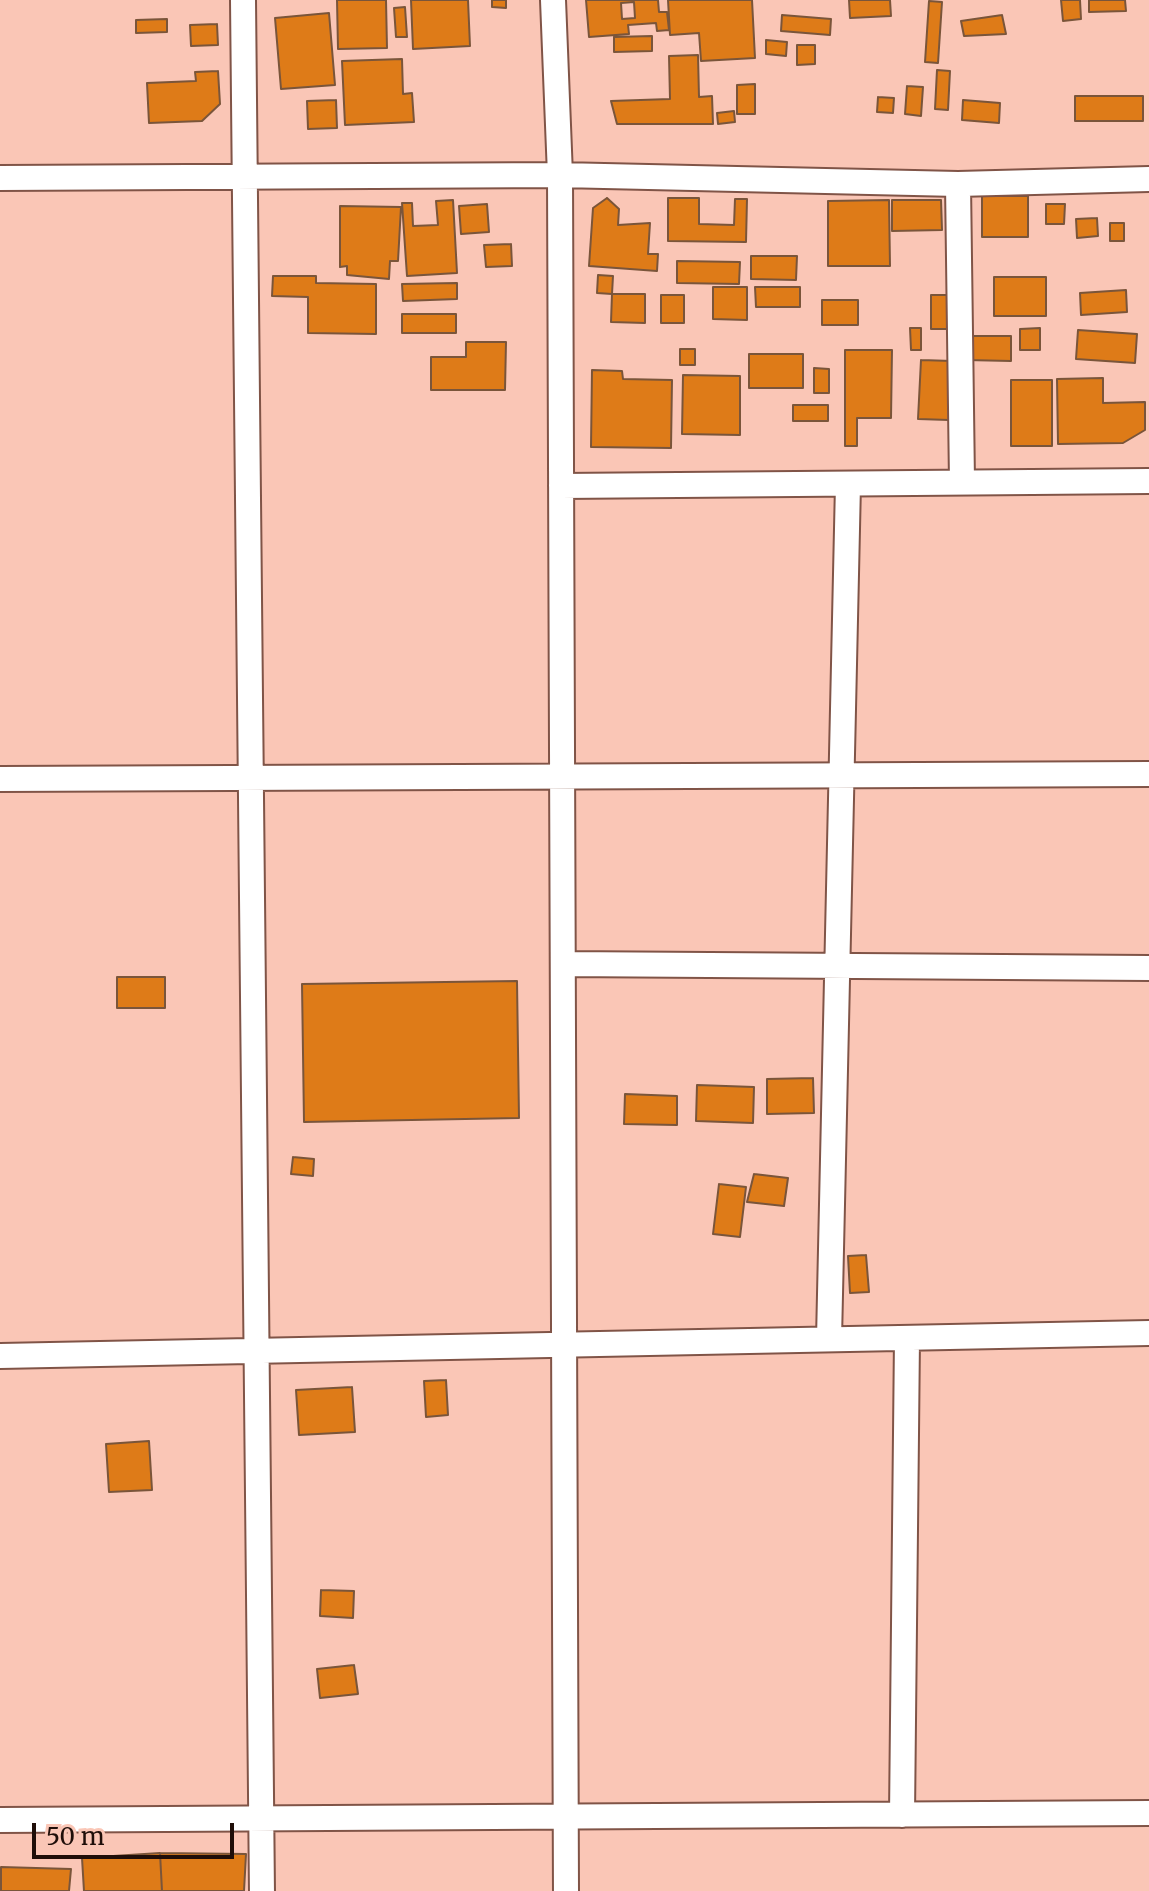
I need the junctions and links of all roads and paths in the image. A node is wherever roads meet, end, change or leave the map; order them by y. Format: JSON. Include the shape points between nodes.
{"nodes":[{"id":1,"x":243,"y":0,"type":"edge"},
{"id":2,"x":553,"y":0,"type":"edge"},
{"id":3,"x":560,"y":175,"type":"junction"},
{"id":4,"x":244,"y":176,"type":"junction"},
{"id":5,"x":0,"y":178,"type":"edge"},
{"id":6,"x":1149,"y":179,"type":"edge"},
{"id":7,"x":958,"y":184,"type":"junction"},
{"id":8,"x":1149,"y":481,"type":"edge"},
{"id":9,"x":962,"y":482,"type":"junction"},
{"id":10,"x":848,"y":484,"type":"junction"},
{"id":11,"x":561,"y":486,"type":"junction"},
{"id":12,"x":1149,"y":774,"type":"edge"},
{"id":13,"x":842,"y":776,"type":"junction"},
{"id":14,"x":562,"y":777,"type":"junction"},
{"id":15,"x":251,"y":778,"type":"junction"},
{"id":16,"x":0,"y":779,"type":"edge"},
{"id":17,"x":563,"y":964,"type":"junction"},
{"id":18,"x":837,"y":966,"type":"junction"},
{"id":19,"x":1149,"y":968,"type":"edge"},
{"id":20,"x":1149,"y":1333,"type":"edge"},
{"id":21,"x":907,"y":1338,"type":"junction"},
{"id":22,"x":829,"y":1339,"type":"junction"},
{"id":23,"x":564,"y":1344,"type":"junction"},
{"id":24,"x":257,"y":1350,"type":"junction"},
{"id":25,"x":0,"y":1356,"type":"edge"},
{"id":26,"x":1149,"y":1813,"type":"edge"},
{"id":27,"x":902,"y":1815,"type":"junction"},
{"id":28,"x":566,"y":1817,"type":"junction"},
{"id":29,"x":261,"y":1819,"type":"junction"},
{"id":30,"x":0,"y":1820,"type":"edge"},
{"id":31,"x":262,"y":1891,"type":"edge"},
{"id":32,"x":566,"y":1891,"type":"edge"}],
"edges":[{"from":1,"to":4,"type":"street"},
{"from":2,"to":3,"type":"street"},
{"from":3,"to":4,"type":"street"},
{"from":3,"to":7,"type":"street"},
{"from":3,"to":11,"type":"street"},
{"from":4,"to":5,"type":"street"},
{"from":4,"to":15,"type":"street"},
{"from":6,"to":7,"type":"street"},
{"from":7,"to":9,"type":"street"},
{"from":8,"to":9,"type":"street"},
{"from":9,"to":10,"type":"street"},
{"from":10,"to":11,"type":"street"},
{"from":10,"to":13,"type":"street"},
{"from":11,"to":14,"type":"street"},
{"from":12,"to":13,"type":"street"},
{"from":13,"to":14,"type":"street"},
{"from":13,"to":18,"type":"street"},
{"from":14,"to":15,"type":"street"},
{"from":14,"to":17,"type":"street"},
{"from":15,"to":16,"type":"street"},
{"from":15,"to":24,"type":"street"},
{"from":17,"to":18,"type":"street"},
{"from":17,"to":23,"type":"street"},
{"from":18,"to":19,"type":"street"},
{"from":18,"to":22,"type":"street"},
{"from":20,"to":21,"type":"street"},
{"from":21,"to":22,"type":"street"},
{"from":21,"to":27,"type":"street"},
{"from":22,"to":23,"type":"street"},
{"from":23,"to":24,"type":"street"},
{"from":23,"to":28,"type":"street"},
{"from":24,"to":25,"type":"street"},
{"from":24,"to":29,"type":"street"},
{"from":26,"to":27,"type":"street"},
{"from":27,"to":28,"type":"street"},
{"from":28,"to":29,"type":"street"},
{"from":28,"to":32,"type":"street"},
{"from":29,"to":30,"type":"street"},
{"from":29,"to":31,"type":"street"}]}
